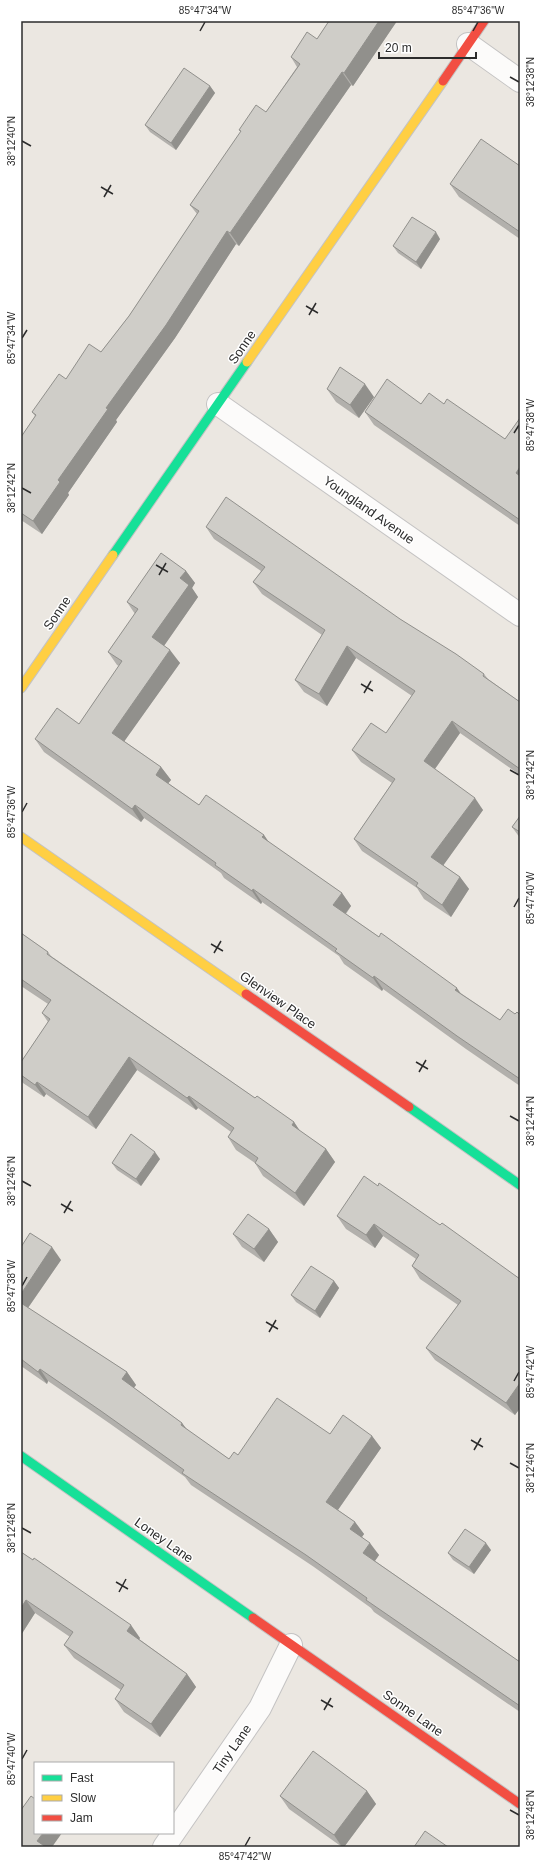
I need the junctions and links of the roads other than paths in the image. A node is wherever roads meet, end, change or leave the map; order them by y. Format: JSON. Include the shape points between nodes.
{"nodes":[{"id":1,"x":484,"y":21,"type":"edge"},
{"id":2,"x":468,"y":44,"type":"junction"},
{"id":3,"x":520,"y":81,"type":"edge"},
{"id":4,"x":218,"y":404,"type":"junction"},
{"id":5,"x":520,"y":615,"type":"edge"},
{"id":6,"x":21,"y":688,"type":"edge"},
{"id":7,"x":21,"y":837,"type":"edge"},
{"id":8,"x":520,"y":1185,"type":"edge"},
{"id":9,"x":21,"y":1456,"type":"edge"},
{"id":10,"x":291,"y":1645,"type":"junction"},
{"id":11,"x":520,"y":1804,"type":"edge"},
{"id":12,"x":174,"y":1833,"type":"edge"},
{"id":13,"x":173,"y":1834,"type":"edge"},
{"id":14,"x":164,"y":1847,"type":"edge"}],
"edges":[{"from":1,"to":2,"type":"street","name":"Sonne"},
{"from":2,"to":3,"type":"street"},
{"from":2,"to":4,"type":"street","name":"Sonne"},
{"from":4,"to":5,"type":"street","name":"Youngland Avenue"},
{"from":4,"to":6,"type":"street","name":"Sonne"},
{"from":7,"to":8,"type":"street","name":"Glenview Place"},
{"from":9,"to":10,"type":"street","name":"Loney Lane"},
{"from":10,"to":11,"type":"street","name":"Sonne Lane"},
{"from":10,"to":12,"type":"street","name":"Tiny Lane","via":[[260,1708]]},
{"from":13,"to":14,"type":"street","name":"Tiny Lane"}]}
